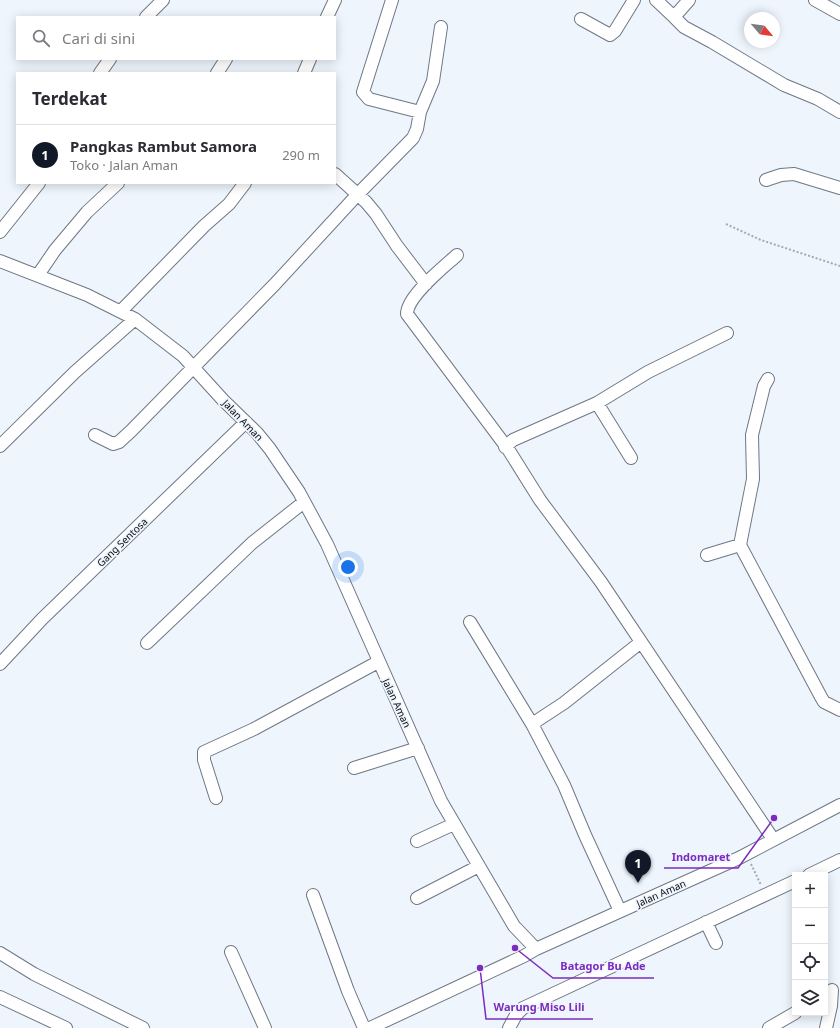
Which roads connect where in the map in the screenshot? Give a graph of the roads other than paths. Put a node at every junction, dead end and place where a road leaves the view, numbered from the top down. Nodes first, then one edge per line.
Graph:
1 (163, 0) edge
2 (335, 0) edge
3 (392, 0) edge
4 (634, 0) edge
5 (656, 0) edge
6 (689, 0) edge
7 (815, 0) edge
8 (840, 14) edge
9 (147, 16) edge
10 (327, 16) edge
11 (674, 17) junction
12 (581, 19) dead end
13 (441, 27) dead end
14 (109, 60) edge
15 (225, 60) edge
16 (310, 60) edge
17 (101, 72) edge
18 (218, 72) edge
19 (304, 72) edge
20 (420, 112) junction
21 (840, 112) edge
22 (336, 175) edge
23 (766, 180) dead end
24 (38, 184) edge
25 (117, 184) edge
26 (244, 184) edge
27 (840, 188) edge
28 (358, 194) junction
29 (0, 232) edge
30 (457, 255) dead end
31 (0, 261) edge
32 (38, 275) junction
33 (426, 284) junction
34 (121, 311) junction
35 (135, 319) junction
36 (728, 333) dead end
37 (194, 367) junction
38 (768, 379) dead end
39 (597, 403) junction
40 (246, 422) junction
41 (95, 435) dead end
42 (0, 446) edge
43 (505, 446) junction
44 (631, 458) dead end
45 (304, 502) junction
46 (740, 545) junction
47 (707, 555) dead end
48 (470, 622) dead end
49 (640, 642) junction
50 (147, 643) dead end
51 (378, 662) junction
52 (0, 664) edge
53 (840, 710) edge
54 (532, 724) junction
55 (418, 748) junction
56 (354, 768) dead end
57 (216, 798) dead end
58 (840, 805) edge
59 (454, 824) junction
60 (773, 839) junction
61 (417, 841) dead end
62 (840, 860) edge
63 (479, 866) junction
64 (816, 872) edge
65 (792, 882) edge
66 (314, 895) dead end
67 (418, 898) dead end
68 (620, 911) junction
69 (706, 922) junction
70 (716, 942) dead end
71 (536, 949) junction
72 (231, 952) dead end
73 (0, 953) edge
74 (832, 990) edge
75 (0, 998) edge
76 (792, 1015) edge
77 (66, 1028) edge
78 (143, 1028) edge
79 (265, 1028) edge
80 (364, 1028) edge
81 (370, 1028) edge
82 (509, 1028) edge
83 (770, 1028) edge
84 (826, 1028) edge

1 - 9 street
2 - 10 street
3 - 20 street
4 - 12 street
5 - 11 street
6 - 11 street
7 - 8 street
11 - 21 street
13 - 20 street
14 - 17 street
15 - 18 street
16 - 19 street
20 - 28 street
22 - 28 street
23 - 27 street
24 - 29 street
25 - 32 street
26 - 34 street
28 - 33 street
28 - 37 street
30 - 33 street
31 - 32 street, Jalan Aman
32 - 34 street, Jalan Aman
33 - 43 street
34 - 35 street, Jalan Aman
35 - 37 street, Jalan Aman
35 - 42 street
36 - 39 street
37 - 40 street, Jalan Aman
37 - 41 street
38 - 46 street
39 - 43 street
39 - 44 street
40 - 45 street, Jalan Aman
40 - 52 street, Gang Sentosa
43 - 49 street
45 - 50 street
45 - 51 street, Jalan Aman
46 - 47 street
46 - 53 street
48 - 54 street
49 - 54 street
49 - 60 street
51 - 55 street, Jalan Aman
51 - 57 street
54 - 68 street
55 - 56 street
55 - 59 street, Jalan Aman
58 - 60 street, Jalan Aman
59 - 61 street
59 - 63 street, Jalan Aman
60 - 68 street, Jalan Aman
62 - 64 street
63 - 67 street
63 - 71 street, Jalan Aman
65 - 69 street
66 - 80 street
68 - 71 street, Jalan Aman
69 - 70 street
69 - 82 street
71 - 81 street
72 - 79 street
73 - 78 street
74 - 84 street
75 - 77 street
76 - 83 street

